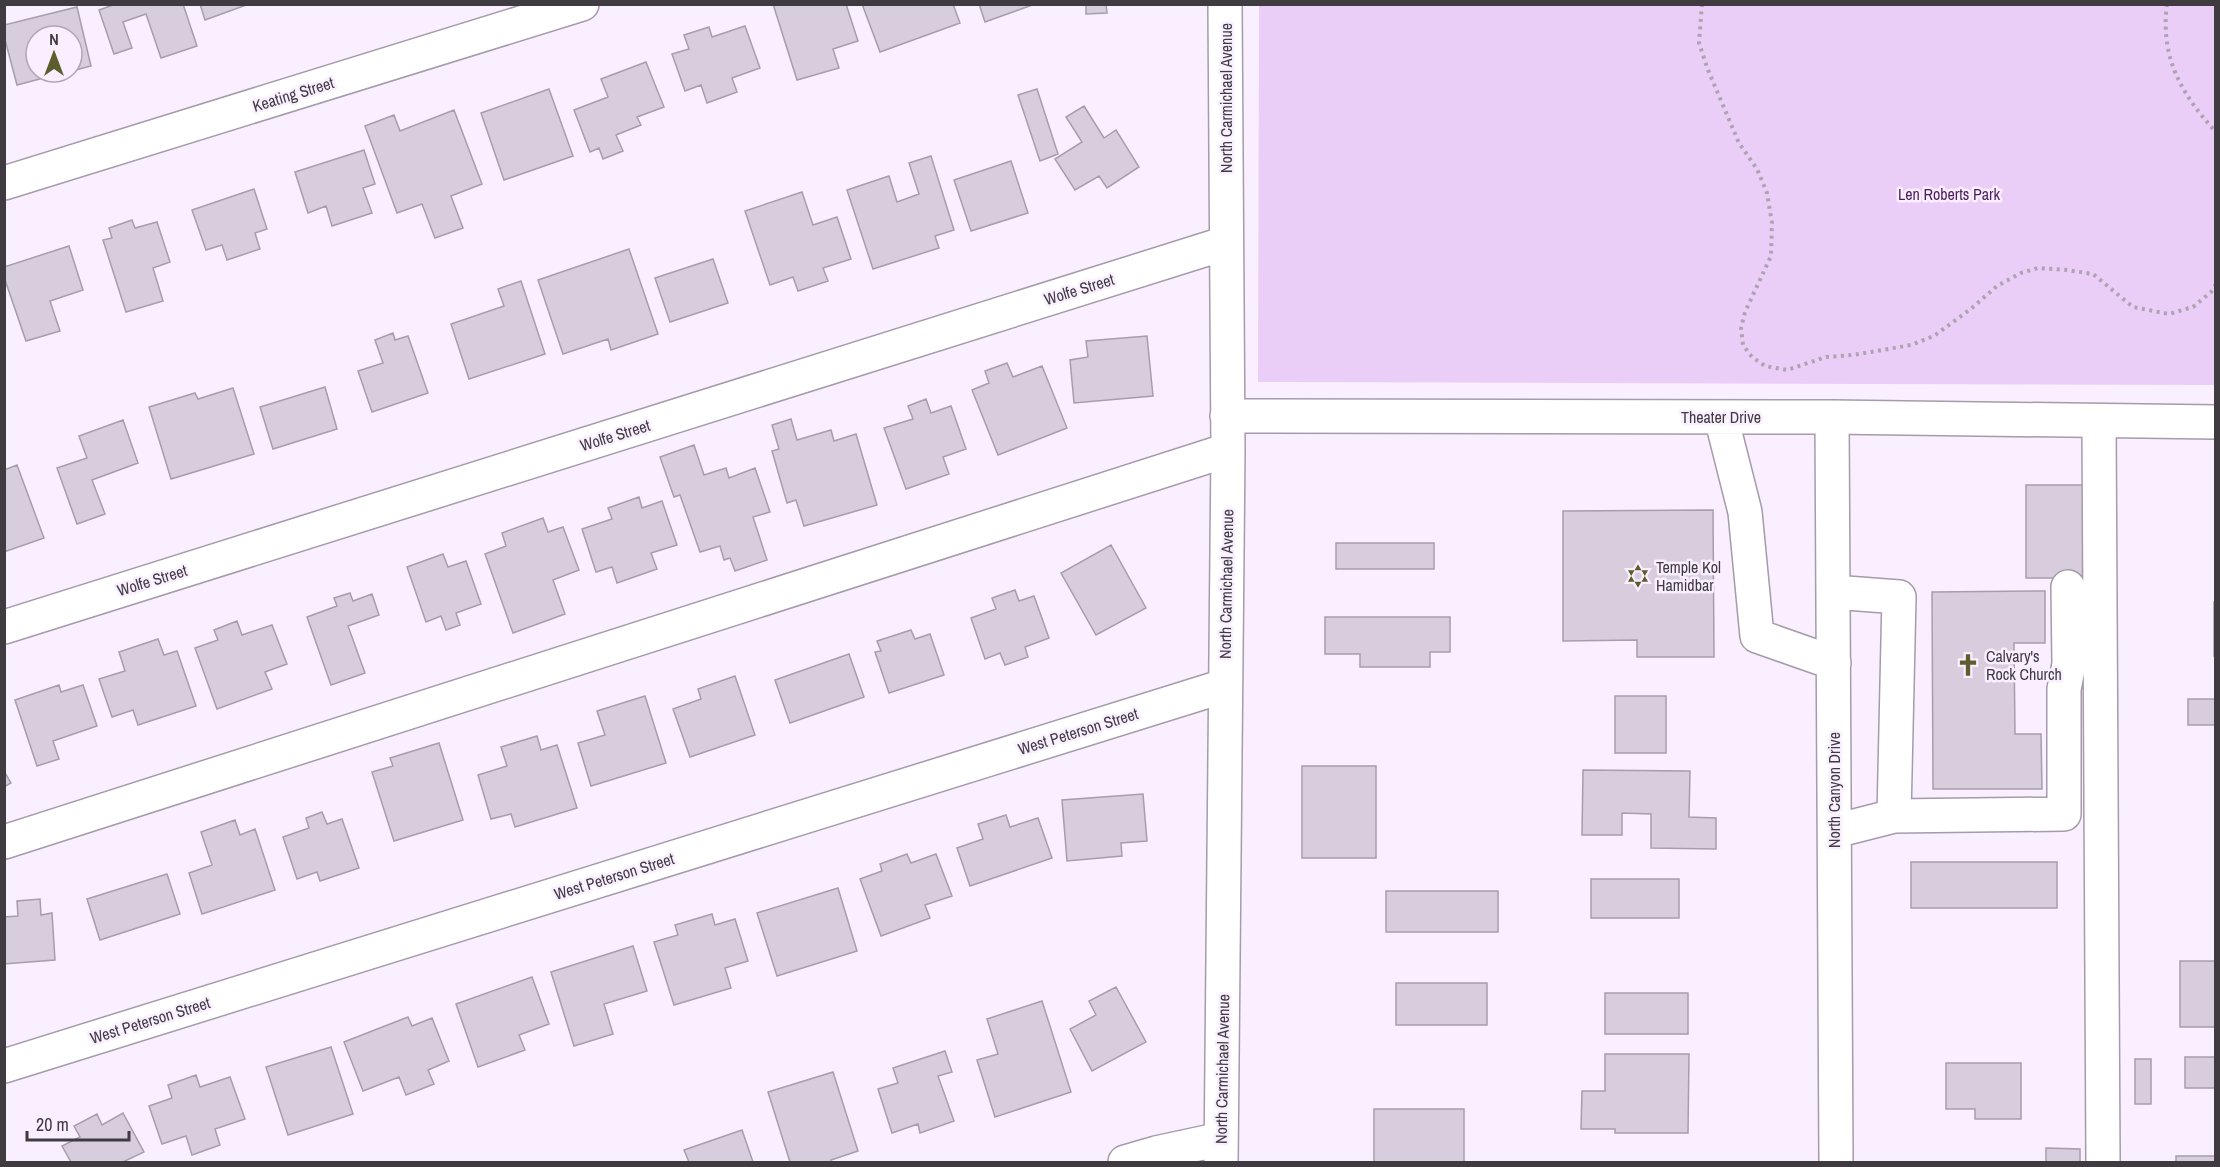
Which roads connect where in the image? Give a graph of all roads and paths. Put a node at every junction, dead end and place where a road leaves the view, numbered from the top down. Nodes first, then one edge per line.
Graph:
1 (582, 4) edge
2 (1225, 4) edge
3 (1702, 4) edge
4 (2167, 4) edge
5 (2216, 132) edge
6 (4, 183) edge
7 (1226, 243) junction
8 (2216, 284) edge
9 (1227, 416) junction
10 (1721, 417) junction
11 (1832, 417) junction
12 (2099, 422) junction
13 (2216, 422) edge
14 (1228, 450) junction
15 (2068, 587) dead end
16 (1833, 592) junction
17 (4, 627) edge
18 (1834, 663) junction
19 (1224, 686) junction
20 (1894, 816) junction
21 (1834, 831) junction
22 (4, 842) edge
23 (4, 1066) edge
24 (1221, 1151) edge
25 (1125, 1162) edge
26 (1836, 1162) edge
27 (2103, 1162) edge

1 - 6 street, Keating Street
2 - 7 street, North Carmichael Avenue
3 - 8 path
4 - 5 path
7 - 9 street, North Carmichael Avenue
7 - 17 street, Wolfe Street
9 - 10 street, Theater Drive
9 - 14 street, North Carmichael Avenue
10 - 11 street, Theater Drive
10 - 18 street
11 - 12 street, Theater Drive
11 - 16 street, North Canyon Drive
12 - 13 street, Theater Drive
12 - 27 street
14 - 19 street, North Carmichael Avenue
14 - 22 street
15 - 20 street
16 - 18 street, North Canyon Drive
16 - 20 street
18 - 21 street, North Canyon Drive
19 - 23 street, West Peterson Street
19 - 24 street, North Carmichael Avenue
20 - 21 street
21 - 26 street, North Canyon Drive
24 - 25 street

